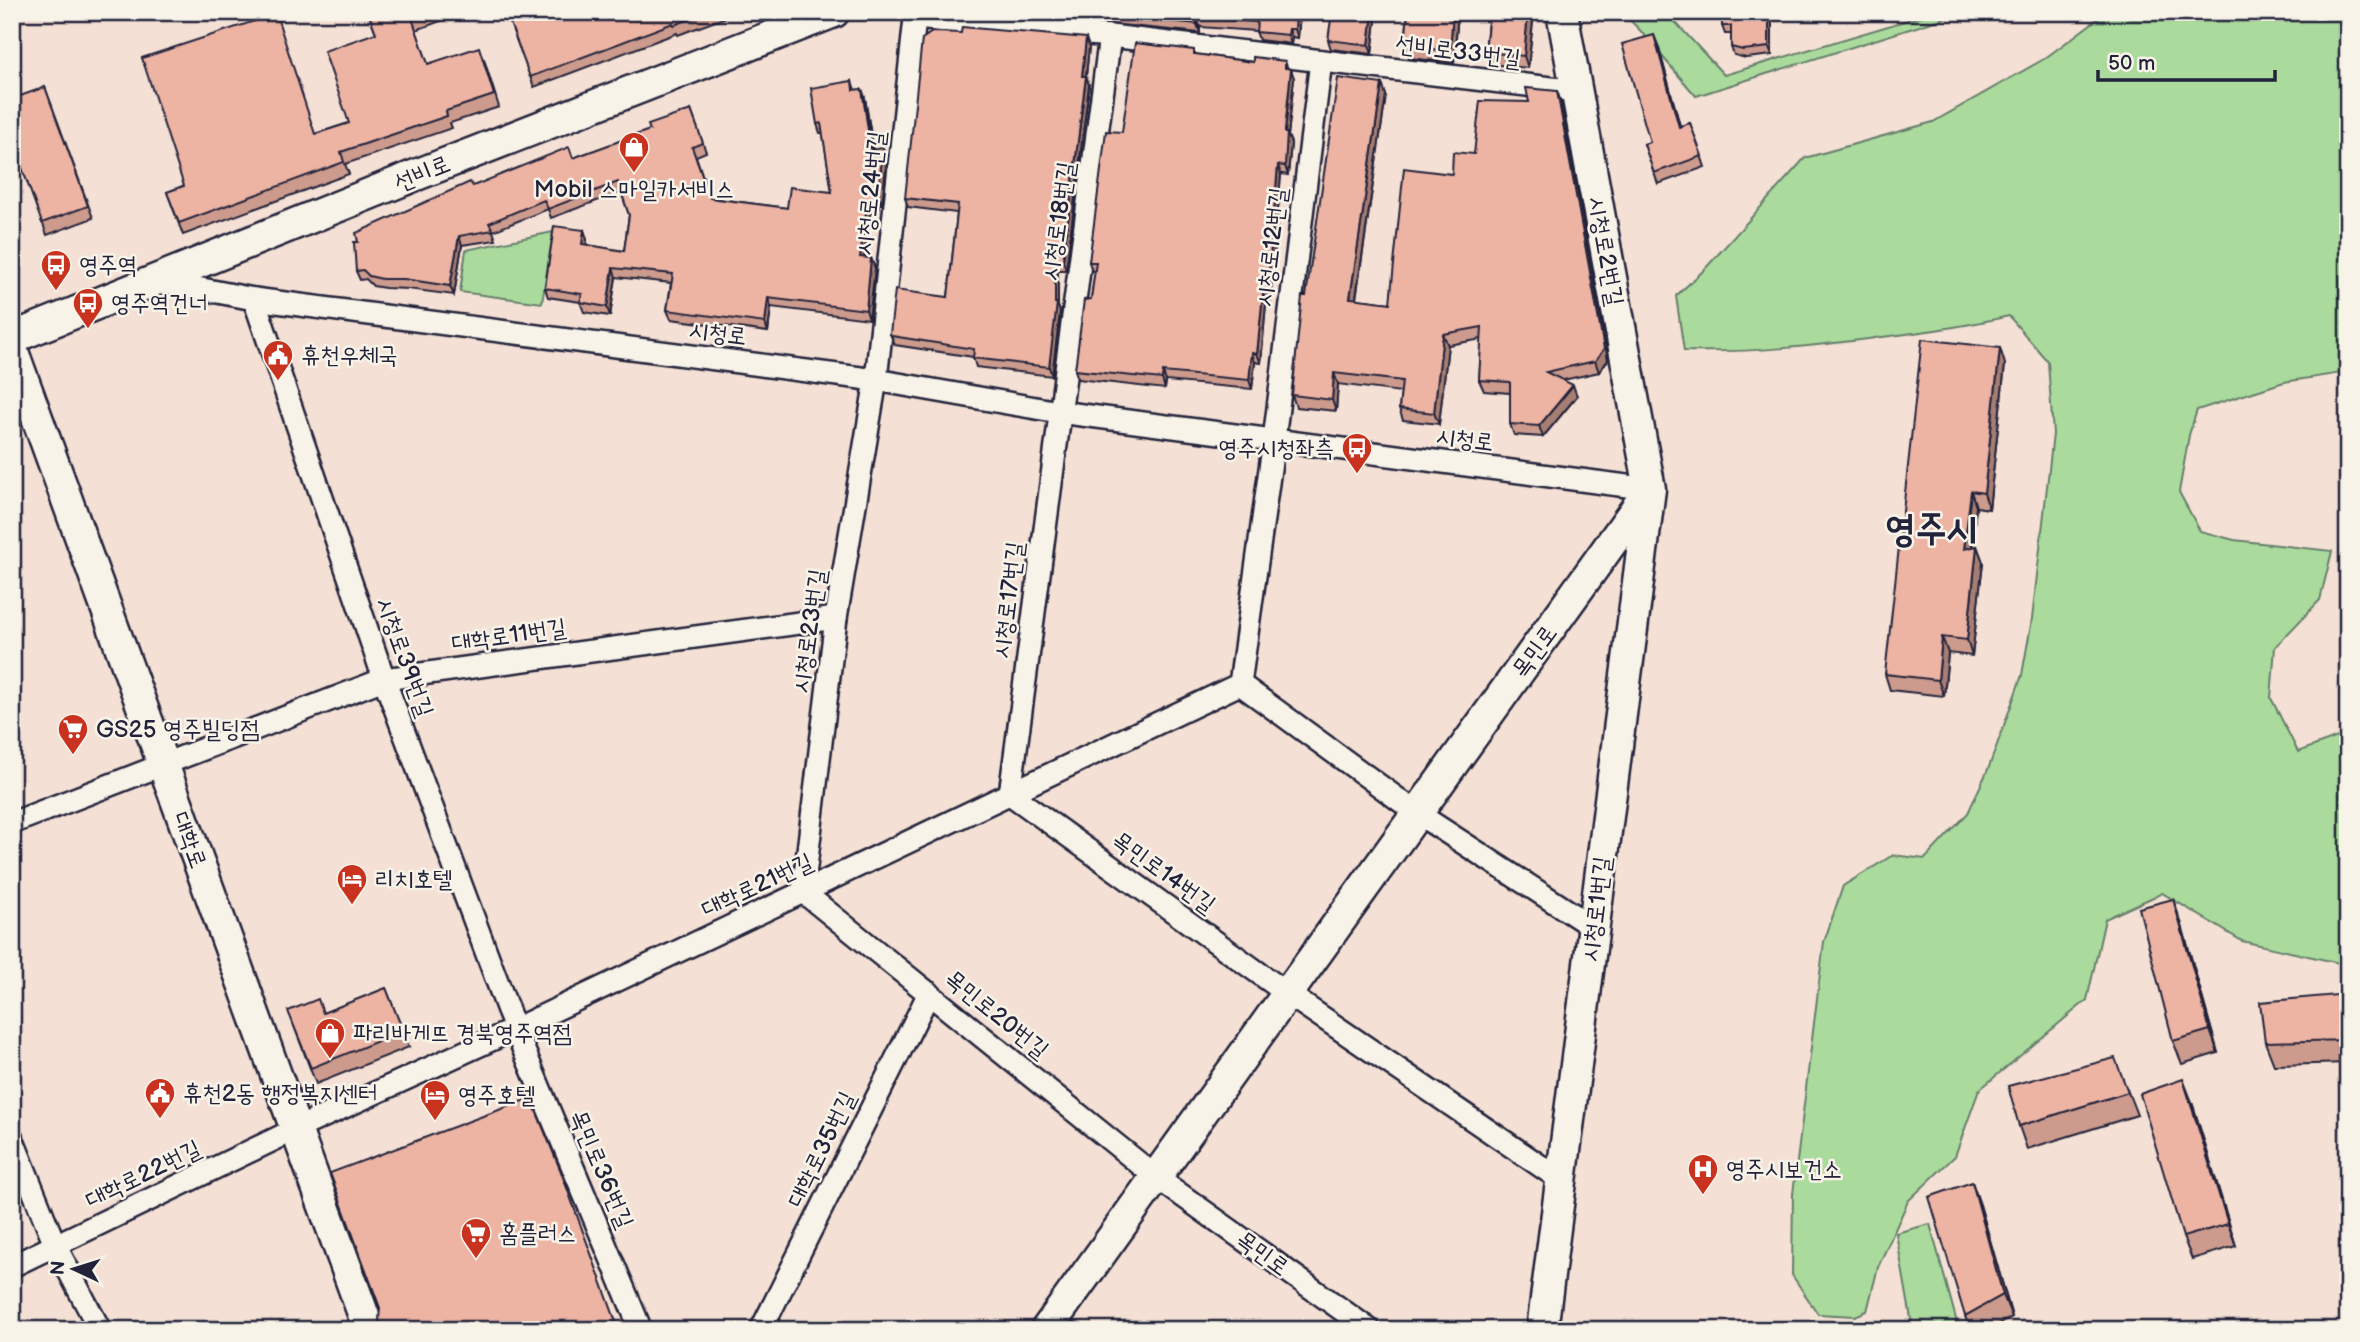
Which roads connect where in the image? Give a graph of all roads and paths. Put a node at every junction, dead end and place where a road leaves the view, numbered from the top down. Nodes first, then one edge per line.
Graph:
1 (834, 12) edge
2 (1562, 12) edge
3 (913, 15) edge
4 (1110, 36) junction
5 (1321, 61) junction
6 (1577, 91) junction
7 (155, 280) junction
8 (254, 299) junction
9 (12, 338) edge
10 (12, 349) edge
11 (876, 380) junction
12 (1059, 412) junction
13 (1274, 440) junction
14 (1650, 489) junction
15 (836, 618) junction
16 (384, 679) junction
17 (1240, 684) junction
18 (162, 764) junction
19 (1010, 794) junction
20 (1417, 813) junction
21 (12, 823) edge
22 (803, 892) junction
23 (1594, 928) junction
24 (929, 993) junction
25 (1288, 994) junction
26 (515, 1028) junction
27 (296, 1129) junction
28 (12, 1138) edge
29 (1156, 1177) junction
30 (1561, 1181) junction
31 (55, 1245) junction
32 (12, 1266) edge
33 (100, 1330) edge
34 (369, 1330) edge
35 (641, 1330) edge
36 (761, 1330) edge
37 (1046, 1330) edge
38 (1370, 1330) edge
39 (1542, 1330) edge

1 - 7 main road, 선비로
2 - 6 main road, 시청로2번길
3 - 4 street, 선비로33번길
3 - 11 street, 시청로24번길
4 - 5 street, 선비로33번길
4 - 12 street, 시청로18번길
5 - 6 street, 선비로33번길
5 - 13 street, 시청로12번길
6 - 14 main road, 시청로2번길
7 - 8 street, 시청로
7 - 9 main road, 선비로
8 - 11 street, 시청로
8 - 16 street, 시청로39번길
10 - 18 main road, 대학로
11 - 12 street, 시청로
11 - 15 street, 시청로23번길
12 - 13 street, 시청로
12 - 19 street, 시청로17번길
13 - 14 street, 시청로
13 - 17 street
14 - 20 main road, 목민로
14 - 23 main road, 시청로1번길
15 - 16 street, 대학로11번길
15 - 22 street, 시청로23번길
16 - 18 street, 대학로11번길
16 - 26 street, 시청로39번길
17 - 19 street, 대학로21번길
17 - 20 street
18 - 21 street, 대학로11번길
18 - 27 main road, 대학로
19 - 22 street, 대학로21번길
19 - 25 street, 목민로14번길
20 - 23 street
20 - 25 main road, 목민로
22 - 24 street, 목민로20번길
22 - 26 street, 대학로21번길
23 - 30 main road, 시청로1번길
24 - 29 street, 목민로20번길
24 - 36 street, 대학로35번길
25 - 29 main road, 목민로
25 - 30 street
26 - 27 street, 대학로21번길
26 - 35 street, 목민로36번길
27 - 31 street, 대학로22번길
27 - 34 main road, 대학로
28 - 31 street
29 - 37 main road, 목민로
29 - 38 street, 목민로
30 - 39 main road, 시청로1번길
31 - 32 street, 대학로22번길
31 - 33 street

